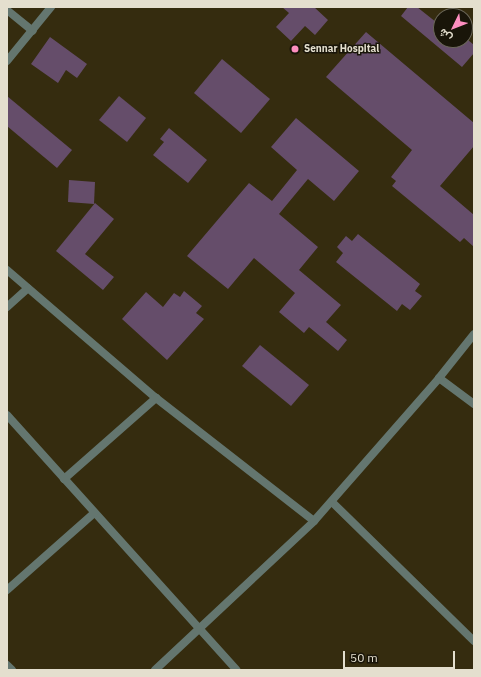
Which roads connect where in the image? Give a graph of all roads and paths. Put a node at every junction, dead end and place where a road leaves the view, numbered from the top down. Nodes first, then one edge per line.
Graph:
1 (51, 7) edge
2 (7, 10) edge
3 (33, 31) junction
4 (7, 61) edge
5 (7, 270) edge
6 (28, 288) junction
7 (7, 307) edge
8 (474, 334) edge
9 (439, 378) junction
10 (156, 398) junction
11 (474, 404) edge
12 (7, 415) edge
13 (64, 479) junction
14 (332, 502) junction
15 (94, 513) junction
16 (314, 522) junction
17 (7, 590) edge
18 (200, 629) junction
19 (474, 641) edge
20 (7, 665) edge
21 (12, 670) edge
22 (155, 670) edge
23 (237, 670) edge

1 - 3 street
2 - 3 street
3 - 4 street
5 - 6 street
6 - 7 street
6 - 10 street
8 - 9 street
9 - 11 street
9 - 14 street
10 - 13 street
10 - 16 street
12 - 13 street
13 - 15 street
14 - 16 street
14 - 19 street
15 - 17 street
15 - 18 street
16 - 18 street
18 - 22 street
18 - 23 street
20 - 21 street

